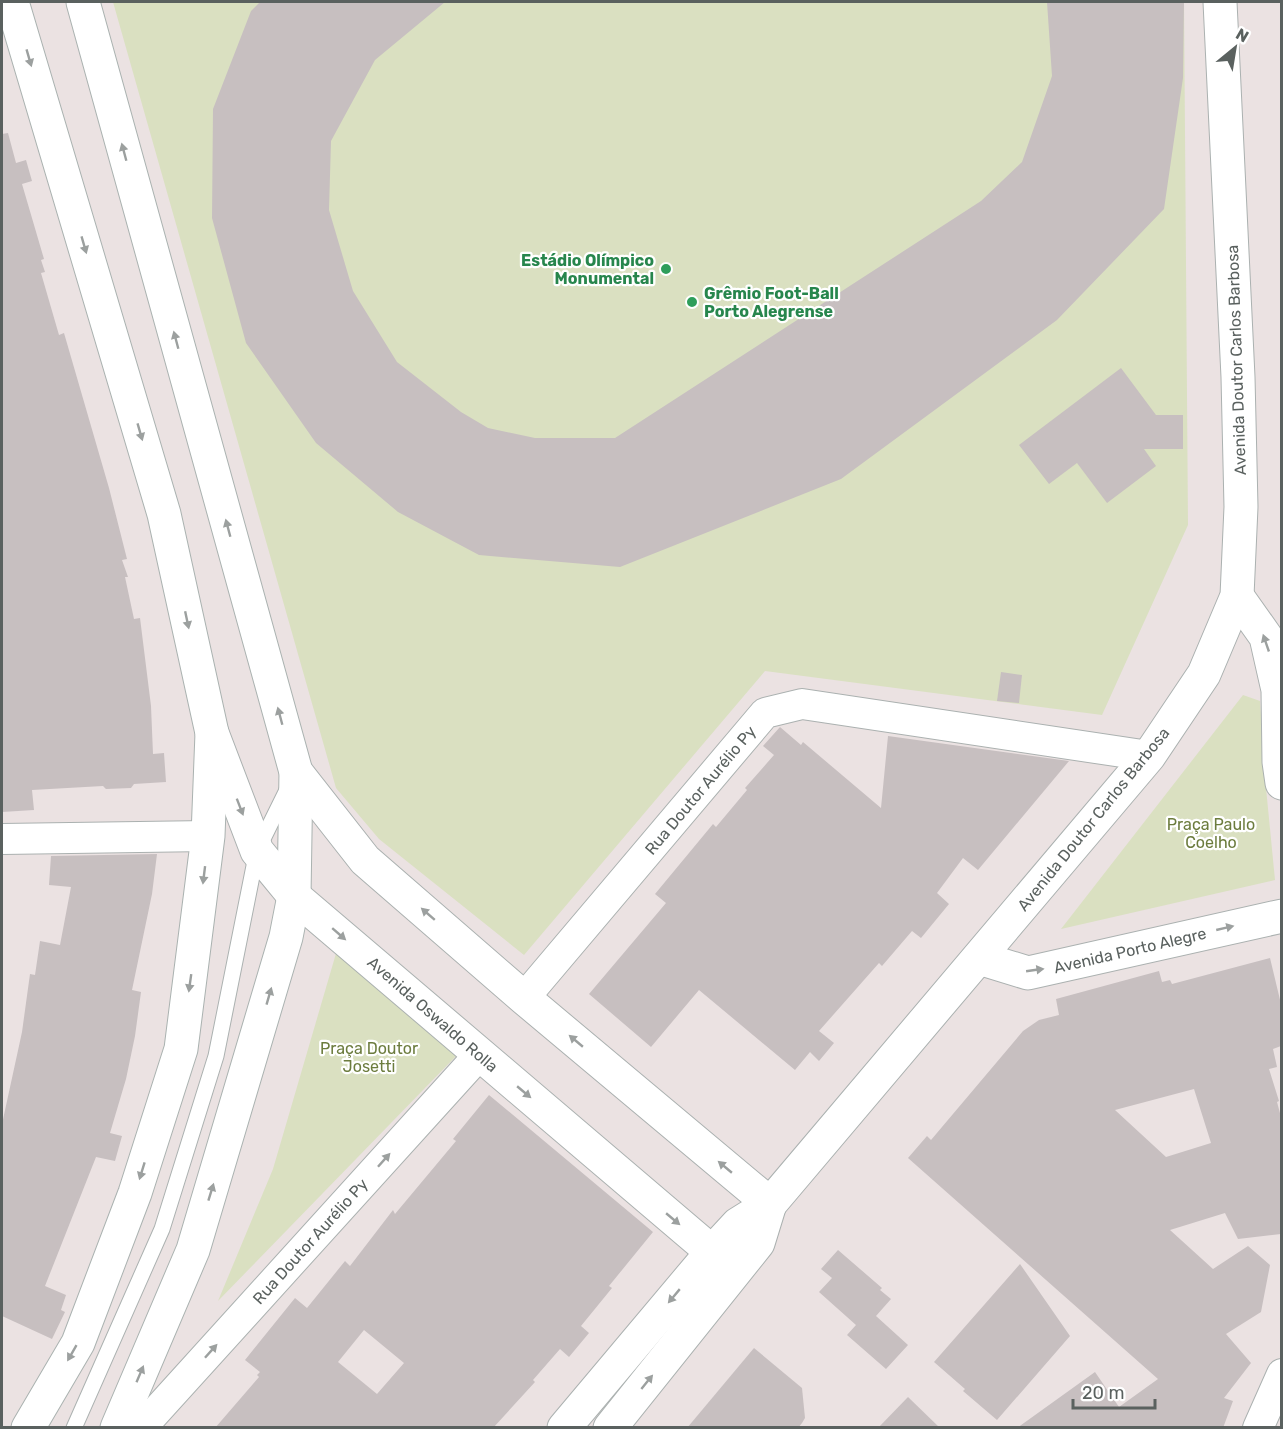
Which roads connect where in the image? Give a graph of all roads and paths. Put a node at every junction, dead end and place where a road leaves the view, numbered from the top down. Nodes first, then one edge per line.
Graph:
1 (12, 2) edge
2 (83, 2) edge
3 (1220, 2) edge
4 (1237, 596) junction
5 (212, 733) junction
6 (1149, 756) junction
7 (296, 772) junction
8 (1281, 783) edge
9 (208, 836) junction
10 (2, 839) edge
11 (256, 851) junction
12 (294, 896) junction
13 (1281, 916) edge
14 (979, 958) junction
15 (524, 998) junction
16 (480, 1054) junction
17 (770, 1204) junction
18 (712, 1252) junction
19 (1281, 1374) edge
20 (28, 1428) edge
21 (74, 1428) edge
22 (117, 1428) edge
23 (141, 1428) edge
24 (564, 1428) edge
25 (610, 1428) edge
26 (1258, 1428) edge

1 -> 5 street
7 -> 2 street
3 - 4 street, Avenida Doutor Carlos Barbosa
4 - 6 street, Avenida Doutor Carlos Barbosa
8 -> 4 street
5 - 9 street
5 -> 11 street, Avenida Oswaldo Rolla
6 - 14 street, Avenida Doutor Carlos Barbosa
6 - 15 street, Rua Doutor Aurélio Py
7 - 11 lane
7 - 12 street
15 -> 7 street
9 - 10 street
9 -> 20 street
11 - 12 street, Avenida Oswaldo Rolla
11 - 21 lane
12 -> 16 street, Avenida Oswaldo Rolla
22 -> 12 street
14 -> 13 street, Avenida Porto Alegre
14 - 17 street, Avenida Doutor Carlos Barbosa
17 -> 15 street
16 -> 18 street, Avenida Oswaldo Rolla
23 -> 16 street, Rua Doutor Aurélio Py
17 - 18 street, Avenida Doutor Carlos Barbosa
25 -> 17 street, Avenida Doutor Carlos Barbosa
18 -> 24 street, Avenida Doutor Carlos Barbosa
19 - 26 street

